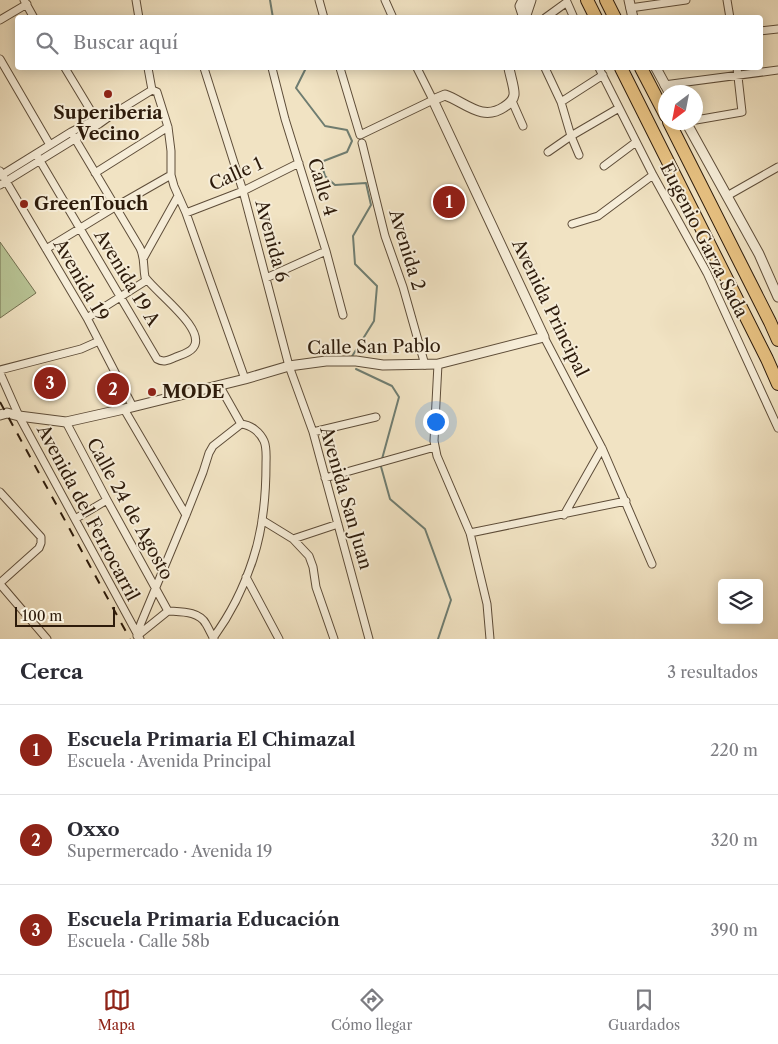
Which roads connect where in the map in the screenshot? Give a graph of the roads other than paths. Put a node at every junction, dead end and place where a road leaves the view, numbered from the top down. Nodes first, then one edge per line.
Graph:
1 (136, 0) edge
2 (319, 0) edge
3 (385, 0) edge
4 (531, 0) edge
5 (587, 0) edge
6 (606, 0) edge
7 (686, 0) edge
8 (727, 0) edge
9 (25, 2) edge
10 (521, 2) edge
11 (629, 4) edge
12 (32, 15) edge
13 (138, 15) edge
14 (323, 15) edge
15 (392, 15) edge
16 (524, 15) edge
17 (526, 15) edge
18 (549, 15) edge
19 (573, 15) edge
20 (594, 15) edge
21 (614, 15) edge
22 (730, 15) edge
23 (0, 20) edge
24 (778, 29) edge
25 (763, 31) edge
26 (0, 59) edge
27 (66, 70) edge
28 (148, 70) edge
29 (205, 70) edge
30 (273, 70) edge
31 (341, 70) edge
32 (418, 70) edge
33 (509, 70) edge
34 (546, 70) edge
35 (622, 70) edge
36 (642, 70) edge
37 (657, 70) edge
38 (778, 70) edge
39 (601, 71) edge
40 (737, 71) edge
41 (665, 85) edge
42 (683, 85) edge
43 (152, 90) junction
44 (513, 96) junction
45 (433, 100) junction
46 (658, 101) edge
47 (560, 102) junction
48 (620, 108) junction
49 (703, 119) edge
50 (98, 121) junction
51 (523, 126) dead end
52 (168, 127) junction
53 (673, 130) edge
54 (690, 130) edge
55 (73, 136) junction
56 (571, 136) junction
57 (636, 142) junction
58 (362, 144) dead end
59 (50, 145) junction
60 (548, 152) dead end
61 (579, 155) dead end
62 (38, 157) junction
63 (299, 163) junction
64 (604, 166) dead end
65 (778, 167) edge
66 (95, 173) junction
67 (171, 175) junction
68 (653, 175) junction
69 (2, 177) edge
70 (243, 191) junction
71 (178, 196) junction
72 (727, 196) junction
73 (115, 207) junction
74 (186, 213) junction
75 (572, 224) dead end
76 (80, 229) junction
77 (46, 249) junction
78 (326, 251) junction
79 (144, 258) junction
80 (266, 278) junction
81 (147, 280) junction
82 (778, 297) edge
83 (122, 298) junction
84 (342, 315) dead end
85 (87, 318) junction
86 (544, 336) junction
87 (778, 340) edge
88 (99, 341) junction
89 (438, 364) junction
90 (425, 365) junction
91 (288, 366) junction
92 (0, 372) edge
93 (245, 379) junction
94 (778, 384) edge
95 (219, 385) junction
96 (129, 408) junction
97 (0, 415) edge
98 (19, 416) junction
99 (376, 417) dead end
100 (66, 422) junction
101 (241, 424) junction
102 (778, 428) edge
103 (312, 432) junction
104 (435, 447) junction
105 (602, 448) junction
106 (325, 478) junction
107 (0, 492) edge
108 (107, 500) junction
109 (626, 502) junction
110 (564, 514) junction
111 (186, 515) junction
112 (75, 519) junction
113 (262, 520) junction
114 (338, 524) junction
115 (470, 533) junction
116 (293, 539) junction
117 (652, 564) dead end
118 (246, 577) junction
119 (0, 584) edge
120 (155, 587) junction
121 (168, 611) junction
122 (137, 638) edge
123 (213, 638) edge
124 (47, 639) edge
125 (279, 639) edge
126 (334, 639) edge
127 (369, 639) edge
128 (490, 639) edge

1 - 13 street
2 - 14 street
3 - 15 street
4 - 17 street
5 - 20 highway
6 - 21 highway
7 - 11 street
8 - 22 street
9 - 12 street
9 - 23 street
10 - 16 street
18 - 19 street
24 - 25 street
26 - 59 street
27 - 50 street
28 - 43 street
29 - 70 street, Avenida 6
30 - 63 street, Calle 4
31 - 45 street
32 - 45 street, Avenida Principal
33 - 44 street
34 - 47 street
35 - 94 highway
36 - 46 highway
37 - 41 street
38 - 40 street
39 - 47 street
39 - 48 street, Eugenio Garza Sada
40 - 42 street
40 - 49 street
43 - 50 street
43 - 52 street
44 - 45 street
44 - 51 street
45 - 86 street, Avenida Principal
47 - 56 street
48 - 56 street
48 - 57 street, Eugenio Garza Sada
50 - 55 street
52 - 66 street
52 - 67 street
53 - 87 highway
54 - 72 street
55 - 59 street
55 - 62 street
55 - 66 street
56 - 60 street
56 - 61 street
57 - 64 street
57 - 68 street, Eugenio Garza Sada
58 - 90 street, Avenida 2
59 - 62 street
62 - 69 street
62 - 76 street, Avenida 19 A
63 - 70 street, Calle 1
63 - 78 street, Calle 4
65 - 72 street
66 - 73 street
67 - 71 street
67 - 73 street
68 - 75 street
68 - 102 street, Eugenio Garza Sada
69 - 77 street, Avenida 19
70 - 74 street, Calle 1
70 - 80 street, Avenida 6
71 - 74 street
71 - 79 street
72 - 82 street
73 - 76 street
73 - 79 street
74 - 93 street
76 - 77 street
76 - 83 street, Avenida 19 A
77 - 85 street, Avenida 19
78 - 80 street
78 - 84 street, Calle 4
79 - 81 street
80 - 91 street, Avenida 6
81 - 83 street
81 - 83 street, Avenida 19 A
83 - 85 street
85 - 88 street, Avenida 19
86 - 89 street, Calle San Pablo
86 - 105 street, Avenida Principal
88 - 92 street
88 - 96 street, Avenida 19
89 - 90 street, Calle San Pablo
89 - 104 street
90 - 91 street, Calle San Pablo
91 - 93 street, Calle San Pablo
91 - 103 street, Avenida San Juan
92 - 98 street, Avenida del Ferrocarril
93 - 95 street, Calle San Pablo
95 - 96 street, Calle San Pablo
95 - 101 street
96 - 100 street, Calle San Pablo
96 - 111 street, Avenida 19
97 - 98 street, Calle San Pablo
98 - 100 street, Calle San Pablo
98 - 112 street, Avenida del Ferrocarril
99 - 103 street
100 - 108 street, Calle 24 de Agosto
101 - 111 street
101 - 113 street
103 - 106 street, Avenida San Juan
104 - 106 street
104 - 115 street
105 - 109 street, Avenida Principal
105 - 110 street
106 - 114 street, Avenida San Juan
107 - 119 street
108 - 112 street
108 - 120 street, Calle 24 de Agosto
109 - 110 street
109 - 117 street, Avenida Principal
110 - 115 street
111 - 120 street
112 - 122 street, Avenida del Ferrocarril
113 - 116 street
113 - 118 street
114 - 116 street
114 - 127 street, Avenida San Juan
115 - 128 street
116 - 126 street
118 - 123 street
118 - 125 street
119 - 124 street
120 - 121 street, Calle 24 de Agosto
120 - 122 street
121 - 122 street
121 - 123 street

